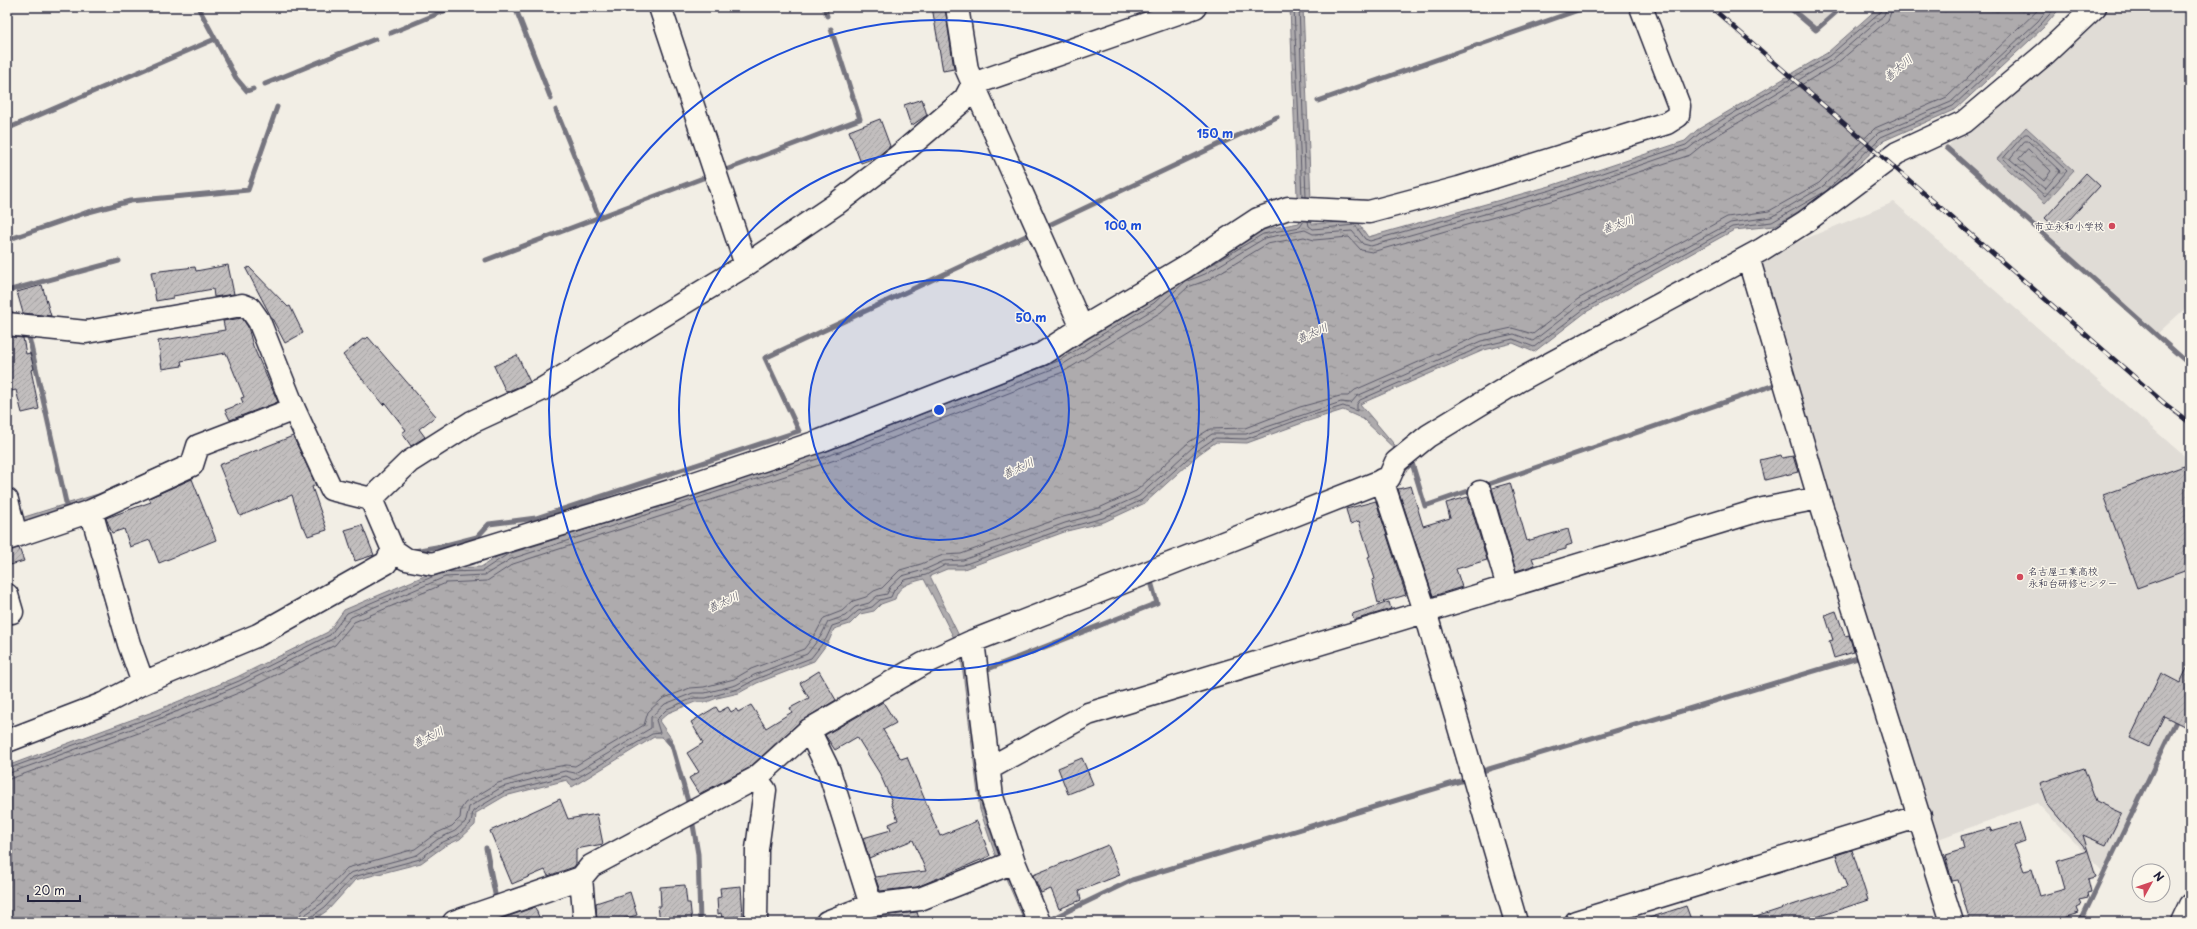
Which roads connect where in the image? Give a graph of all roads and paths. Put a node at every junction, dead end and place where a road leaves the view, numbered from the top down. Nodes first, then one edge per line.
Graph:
1 (660, 7) edge
2 (956, 7) edge
3 (1195, 7) edge
4 (1641, 7) edge
5 (2095, 7) edge
6 (973, 84) junction
7 (1748, 257) junction
8 (746, 264) junction
9 (7, 324) edge
10 (1082, 328) junction
11 (294, 409) junction
12 (1382, 480) junction
13 (1480, 492) dead end
14 (1819, 498) junction
15 (371, 499) junction
16 (91, 511) junction
17 (11, 524) edge
18 (393, 550) junction
19 (1508, 587) junction
20 (1425, 612) junction
21 (973, 640) junction
22 (144, 683) junction
23 (809, 730) junction
24 (7, 741) edge
25 (988, 769) junction
26 (756, 778) junction
27 (1920, 816) junction
28 (1014, 862) junction
29 (581, 878) junction
30 (871, 905) junction
31 (2190, 905) edge
32 (454, 922) edge
33 (585, 922) edge
34 (756, 922) edge
35 (827, 922) edge
36 (1038, 922) edge
37 (1516, 922) edge
38 (1576, 922) edge
39 (1952, 922) edge
40 (2182, 922) edge

1 - 8 street
2 - 6 street
3 - 6 street
4 - 10 street
5 - 7 street
6 - 8 street
6 - 10 street
7 - 12 street
7 - 14 street
8 - 15 street
9 - 11 street
10 - 18 street
11 - 15 street
11 - 16 street
12 - 20 street
12 - 21 street
13 - 19 street
14 - 19 street
14 - 27 street
15 - 18 street
16 - 17 street
16 - 22 street
18 - 22 street
19 - 20 street
20 - 25 street
20 - 37 street
21 - 23 street
21 - 25 street
22 - 24 street
23 - 26 street
23 - 30 street
25 - 28 street
26 - 29 street
26 - 34 street
27 - 38 street
27 - 39 street
28 - 30 street
28 - 36 street
29 - 32 street
29 - 33 street
30 - 35 street
31 - 40 street

